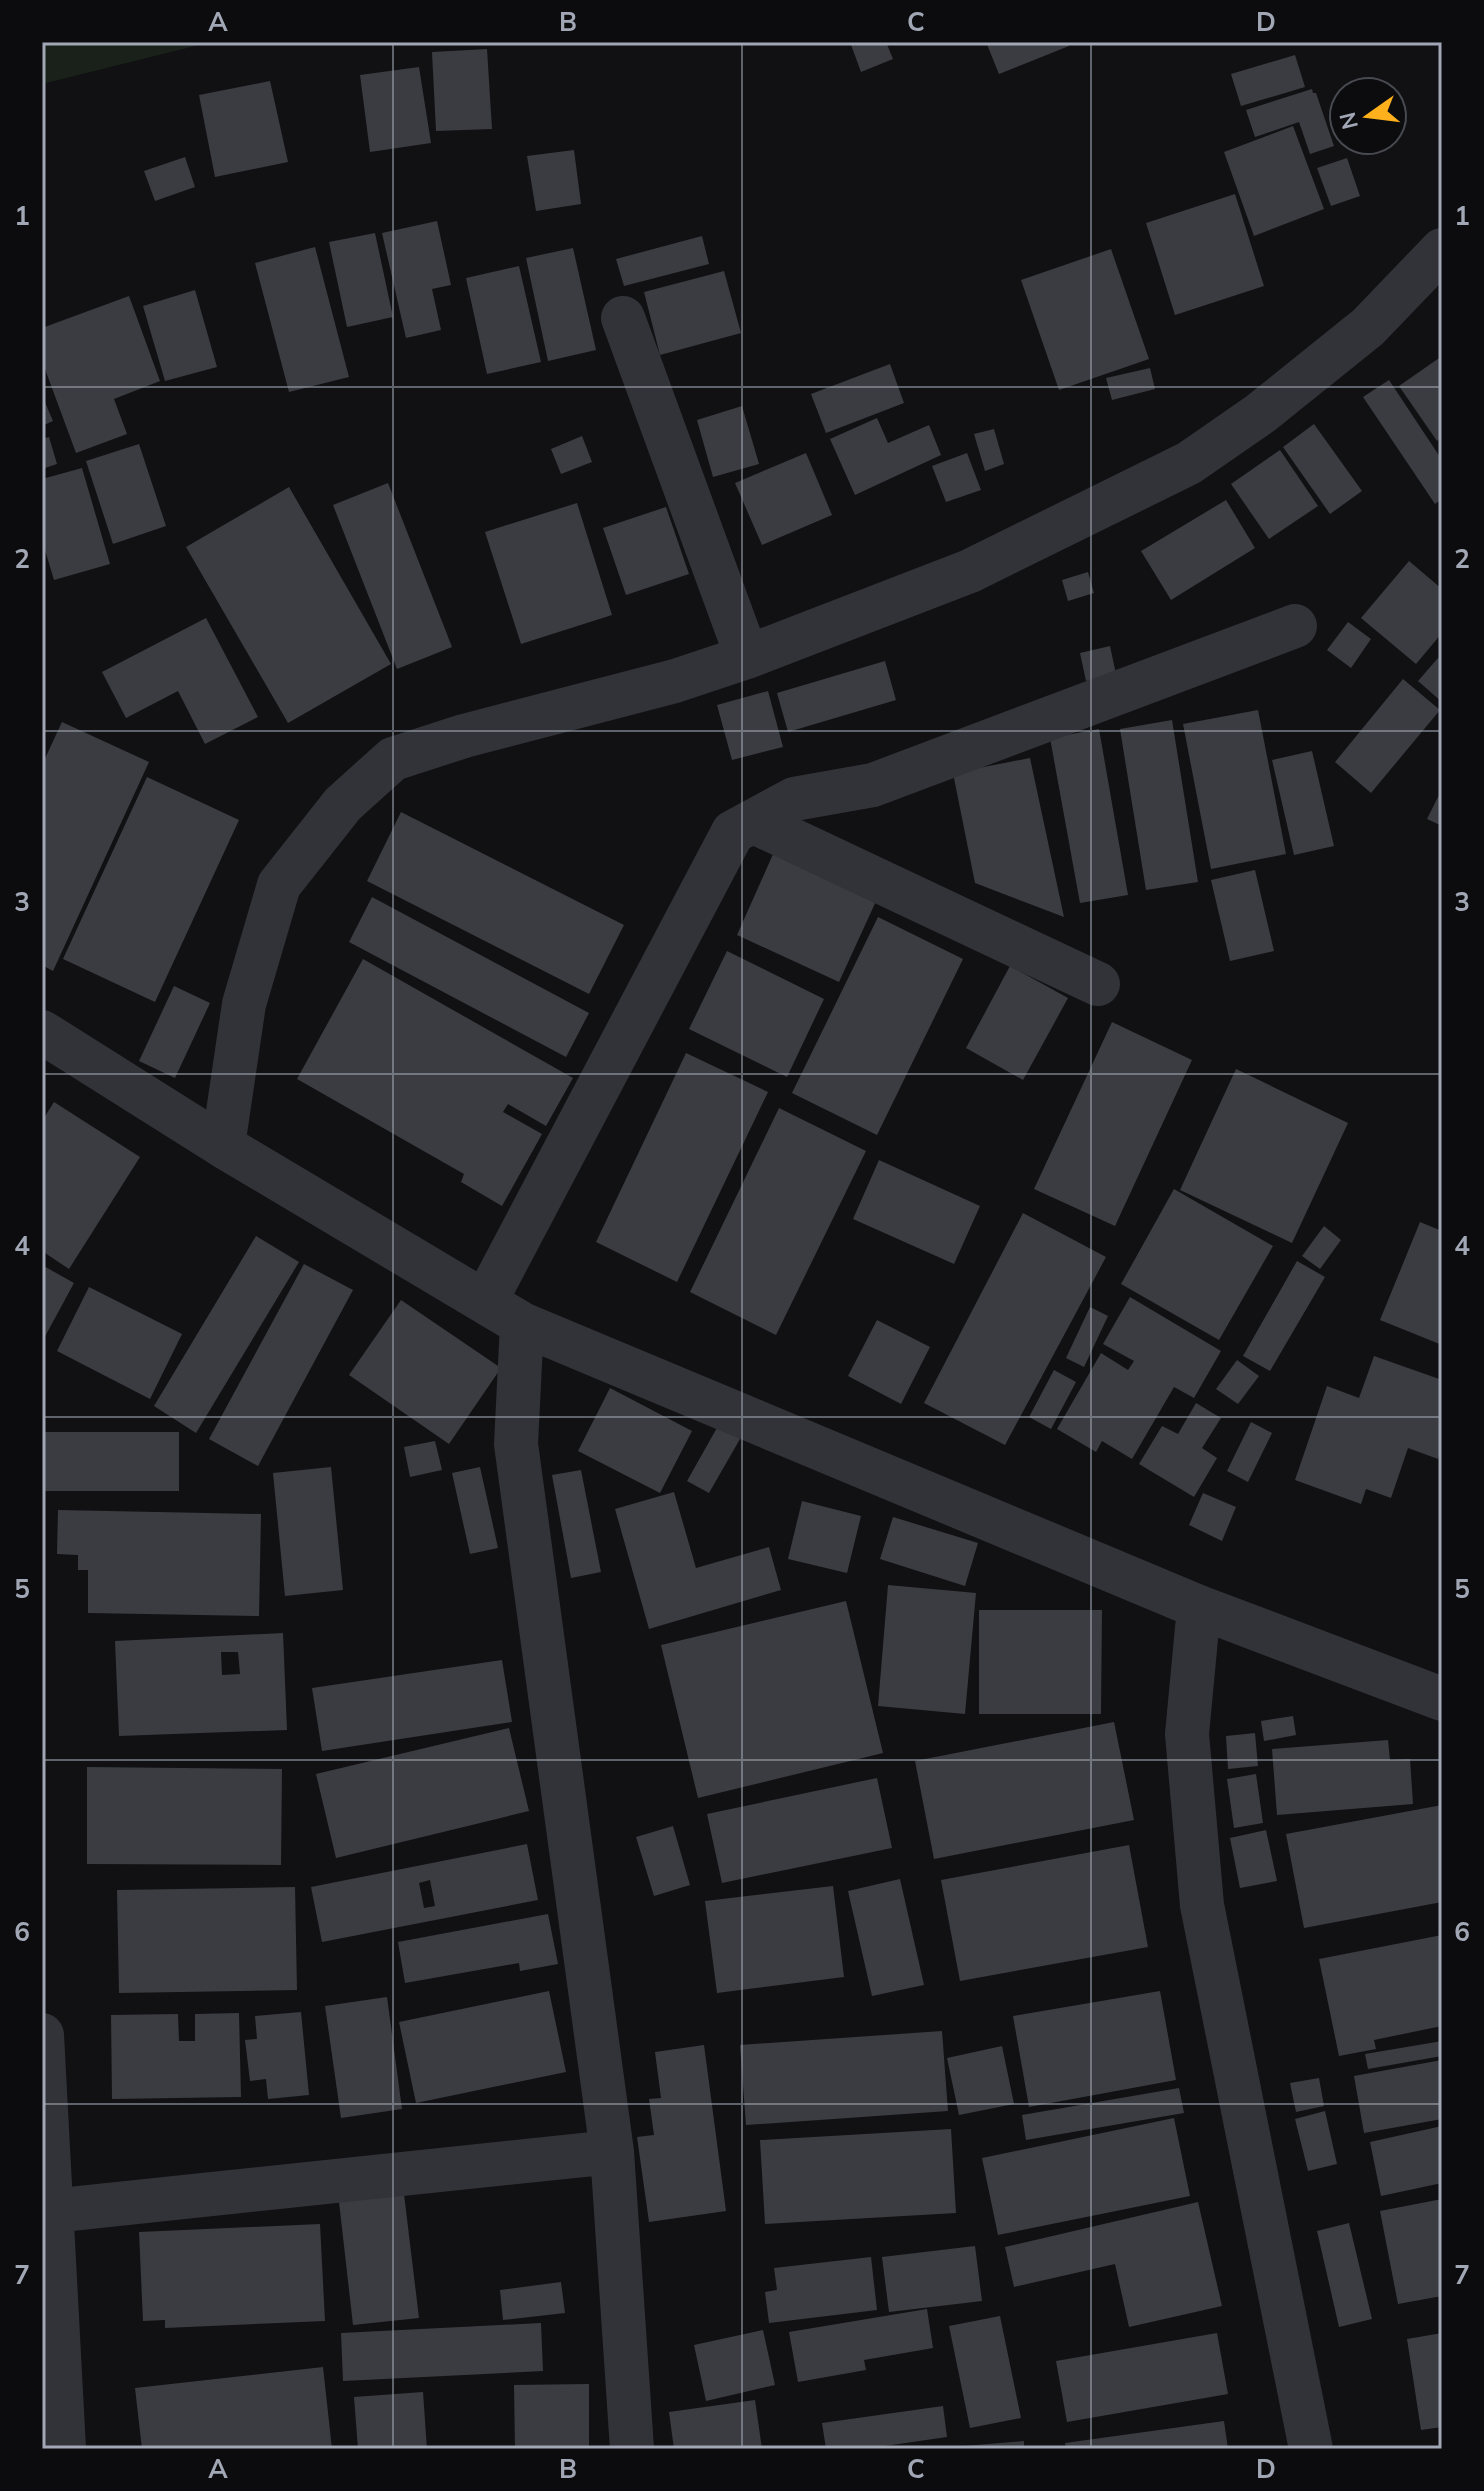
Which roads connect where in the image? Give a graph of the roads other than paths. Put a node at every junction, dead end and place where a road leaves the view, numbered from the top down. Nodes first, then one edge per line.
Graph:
1 (1442, 250) edge
2 (623, 318) dead end
3 (1295, 626) dead end
4 (747, 657) junction
5 (754, 822) junction
6 (1098, 984) dead end
7 (42, 1032) edge
8 (223, 1146) junction
9 (485, 1302) junction
10 (522, 1324) junction
11 (1199, 1607) junction
12 (1442, 1699) edge
13 (42, 2035) edge
14 (612, 2152) junction
15 (48, 2212) edge
16 (64, 2449) edge
17 (632, 2449) edge
18 (1311, 2449) edge

1 - 4 street
2 - 4 street
3 - 5 street
4 - 8 street
5 - 6 street
5 - 9 street
7 - 8 street
8 - 9 street
9 - 10 street
10 - 11 street
10 - 14 street
11 - 12 street
11 - 18 street
13 - 15 street
14 - 15 street
14 - 17 street
15 - 16 street

